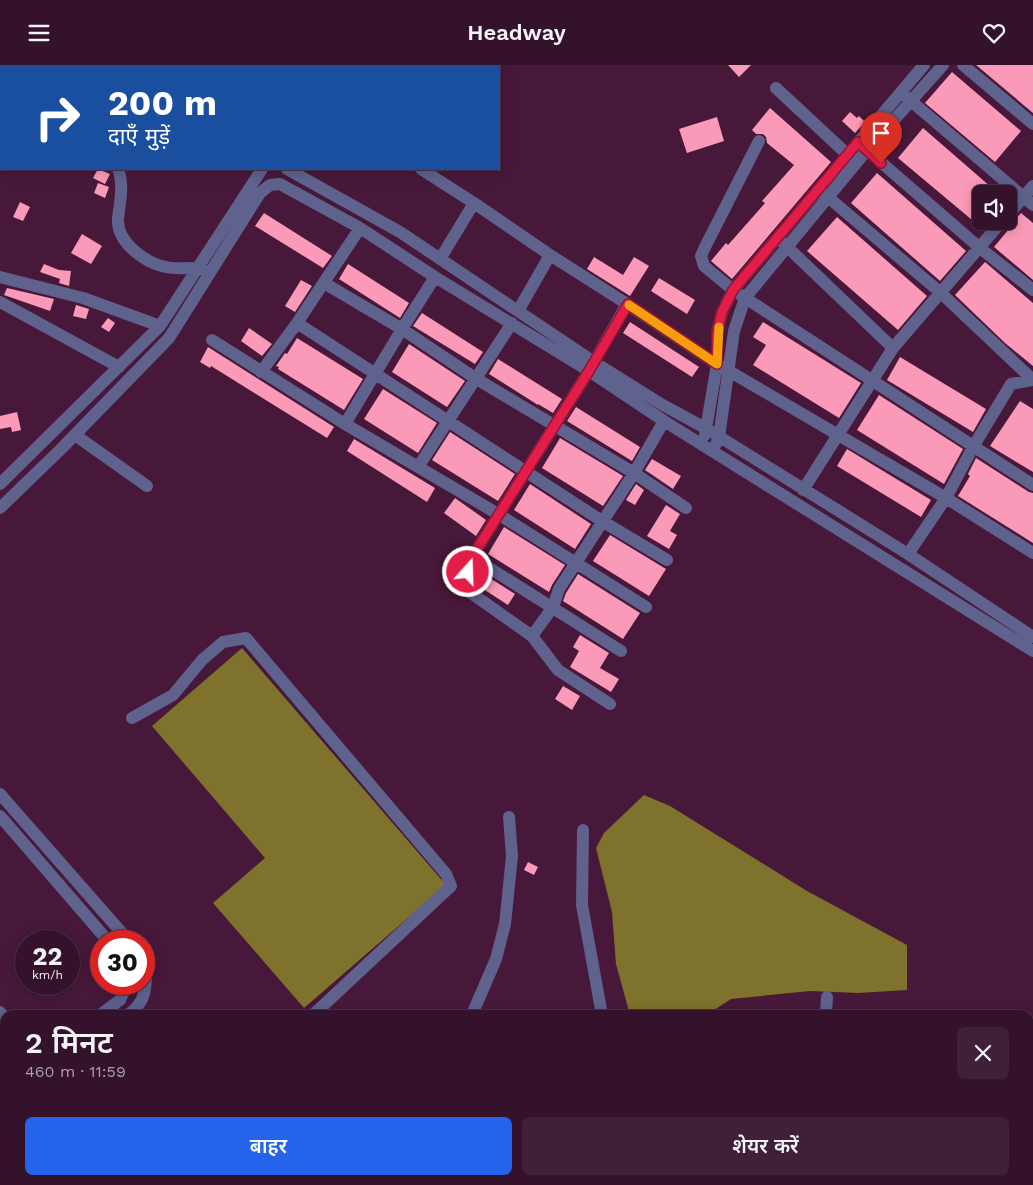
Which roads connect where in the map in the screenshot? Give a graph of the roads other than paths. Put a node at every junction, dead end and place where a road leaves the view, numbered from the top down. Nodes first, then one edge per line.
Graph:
1 (924, 65) edge
2 (942, 65) edge
3 (963, 65) edge
4 (776, 88) dead end
5 (906, 97) junction
6 (1033, 124) edge
7 (759, 141) dead end
8 (863, 146) junction
9 (848, 155) junction
10 (118, 170) edge
11 (261, 170) edge
12 (289, 170) edge
13 (423, 170) edge
14 (1033, 186) edge
15 (824, 193) junction
16 (1028, 201) edge
17 (474, 203) junction
18 (1017, 209) edge
19 (360, 228) junction
20 (994, 230) edge
21 (778, 245) junction
22 (980, 247) junction
23 (550, 255) junction
24 (440, 259) junction
25 (197, 268) junction
26 (211, 272) junction
27 (0, 277) edge
28 (435, 277) junction
29 (324, 283) junction
30 (733, 290) junction
31 (1033, 290) edge
32 (941, 293) junction
33 (745, 298) junction
34 (0, 301) edge
35 (628, 304) junction
36 (518, 311) junction
37 (297, 323) junction
38 (512, 323) junction
39 (160, 326) junction
40 (402, 329) junction
41 (212, 340) dead end
42 (893, 348) junction
43 (717, 364) junction
44 (591, 366) junction
45 (119, 367) junction
46 (729, 371) junction
47 (261, 373) junction
48 (375, 375) junction
49 (475, 378) junction
50 (1033, 380) edge
51 (873, 382) junction
52 (450, 421) junction
53 (664, 421) junction
54 (345, 424) junction
55 (554, 426) junction
56 (707, 429) junction
57 (838, 433) junction
58 (75, 435) junction
59 (720, 437) junction
60 (701, 444) junction
61 (973, 447) junction
62 (713, 451) junction
63 (418, 467) junction
64 (525, 471) junction
65 (634, 473) junction
66 (1, 481) edge
67 (1033, 485) edge
68 (147, 486) dead end
69 (803, 490) junction
70 (946, 498) junction
71 (686, 507) dead end
72 (0, 508) edge
73 (498, 514) junction
74 (602, 521) junction
75 (1033, 553) edge
76 (908, 554) junction
77 (472, 557) junction
78 (667, 560) dead end
79 (575, 563) junction
80 (553, 607) junction
81 (646, 607) dead end
82 (532, 636) junction
83 (1033, 637) edge
84 (621, 651) dead end
85 (1033, 651) edge
86 (610, 704) dead end
87 (132, 719) dead end
88 (0, 794) edge
89 (0, 816) edge
90 (509, 817) dead end
91 (582, 830) dead end
92 (63, 866) junction
93 (52, 877) junction
94 (98, 930) edge
95 (119, 930) edge
96 (122, 995) edge
97 (144, 995) edge
98 (827, 997) dead end
99 (106, 1010) edge
100 (135, 1010) edge
101 (318, 1010) edge
102 (474, 1010) edge
103 (601, 1010) edge
104 (826, 1010) edge

1 - 5 street
2 - 5 street
3 - 6 street
4 - 9 street
5 - 8 street
5 - 16 street
7 - 30 street
8 - 9 street
8 - 15 street
8 - 22 street
9 - 15 street
10 - 25 street
11 - 25 street
12 - 24 street
13 - 17 street
14 - 16 street
15 - 21 street
15 - 32 street
16 - 18 street
17 - 23 street
17 - 24 street
19 - 26 street
19 - 28 street
19 - 29 street
20 - 22 street
21 - 30 street
21 - 33 street
21 - 42 street
22 - 31 street
22 - 32 street
23 - 35 street
23 - 36 street
24 - 36 street
25 - 26 street
25 - 39 street
26 - 58 street
27 - 39 street
28 - 38 street
28 - 40 street
29 - 37 street
29 - 40 street
30 - 33 street
30 - 43 street
32 - 42 street
32 - 50 street
33 - 46 street
33 - 51 street
34 - 45 street
35 - 43 street
35 - 44 street
36 - 44 street
37 - 47 street
37 - 48 street
38 - 44 street
38 - 49 street
39 - 45 street
40 - 48 street
40 - 49 street
41 - 47 street
42 - 51 street
43 - 46 street
43 - 56 street
44 - 53 street
44 - 55 street
44 - 56 street
45 - 66 street
46 - 57 street
46 - 59 street
47 - 54 street
48 - 52 street
48 - 54 street
49 - 52 street
49 - 55 street
50 - 61 street
51 - 57 street
51 - 61 street
52 - 63 street
52 - 64 street
53 - 60 street
53 - 65 street
54 - 63 street
55 - 64 street
55 - 65 street
56 - 59 street
56 - 60 street
57 - 69 street
57 - 70 street
58 - 68 street
58 - 72 street
59 - 62 street
59 - 69 street
60 - 62 street
61 - 67 street
61 - 70 street
62 - 85 street
63 - 73 street
64 - 73 street
64 - 74 street
65 - 71 street
65 - 74 street
69 - 76 street
70 - 75 street
70 - 76 street
73 - 77 street
73 - 79 street
74 - 78 street
74 - 79 street
76 - 83 street
77 - 80 street
77 - 82 street
79 - 80 street
79 - 81 street
80 - 82 street
80 - 84 street
82 - 86 street
87 - 101 street
88 - 92 street
89 - 93 street
90 - 102 street
91 - 103 street
92 - 93 street
92 - 95 street
93 - 94 street
96 - 99 street
97 - 100 street
98 - 104 street

